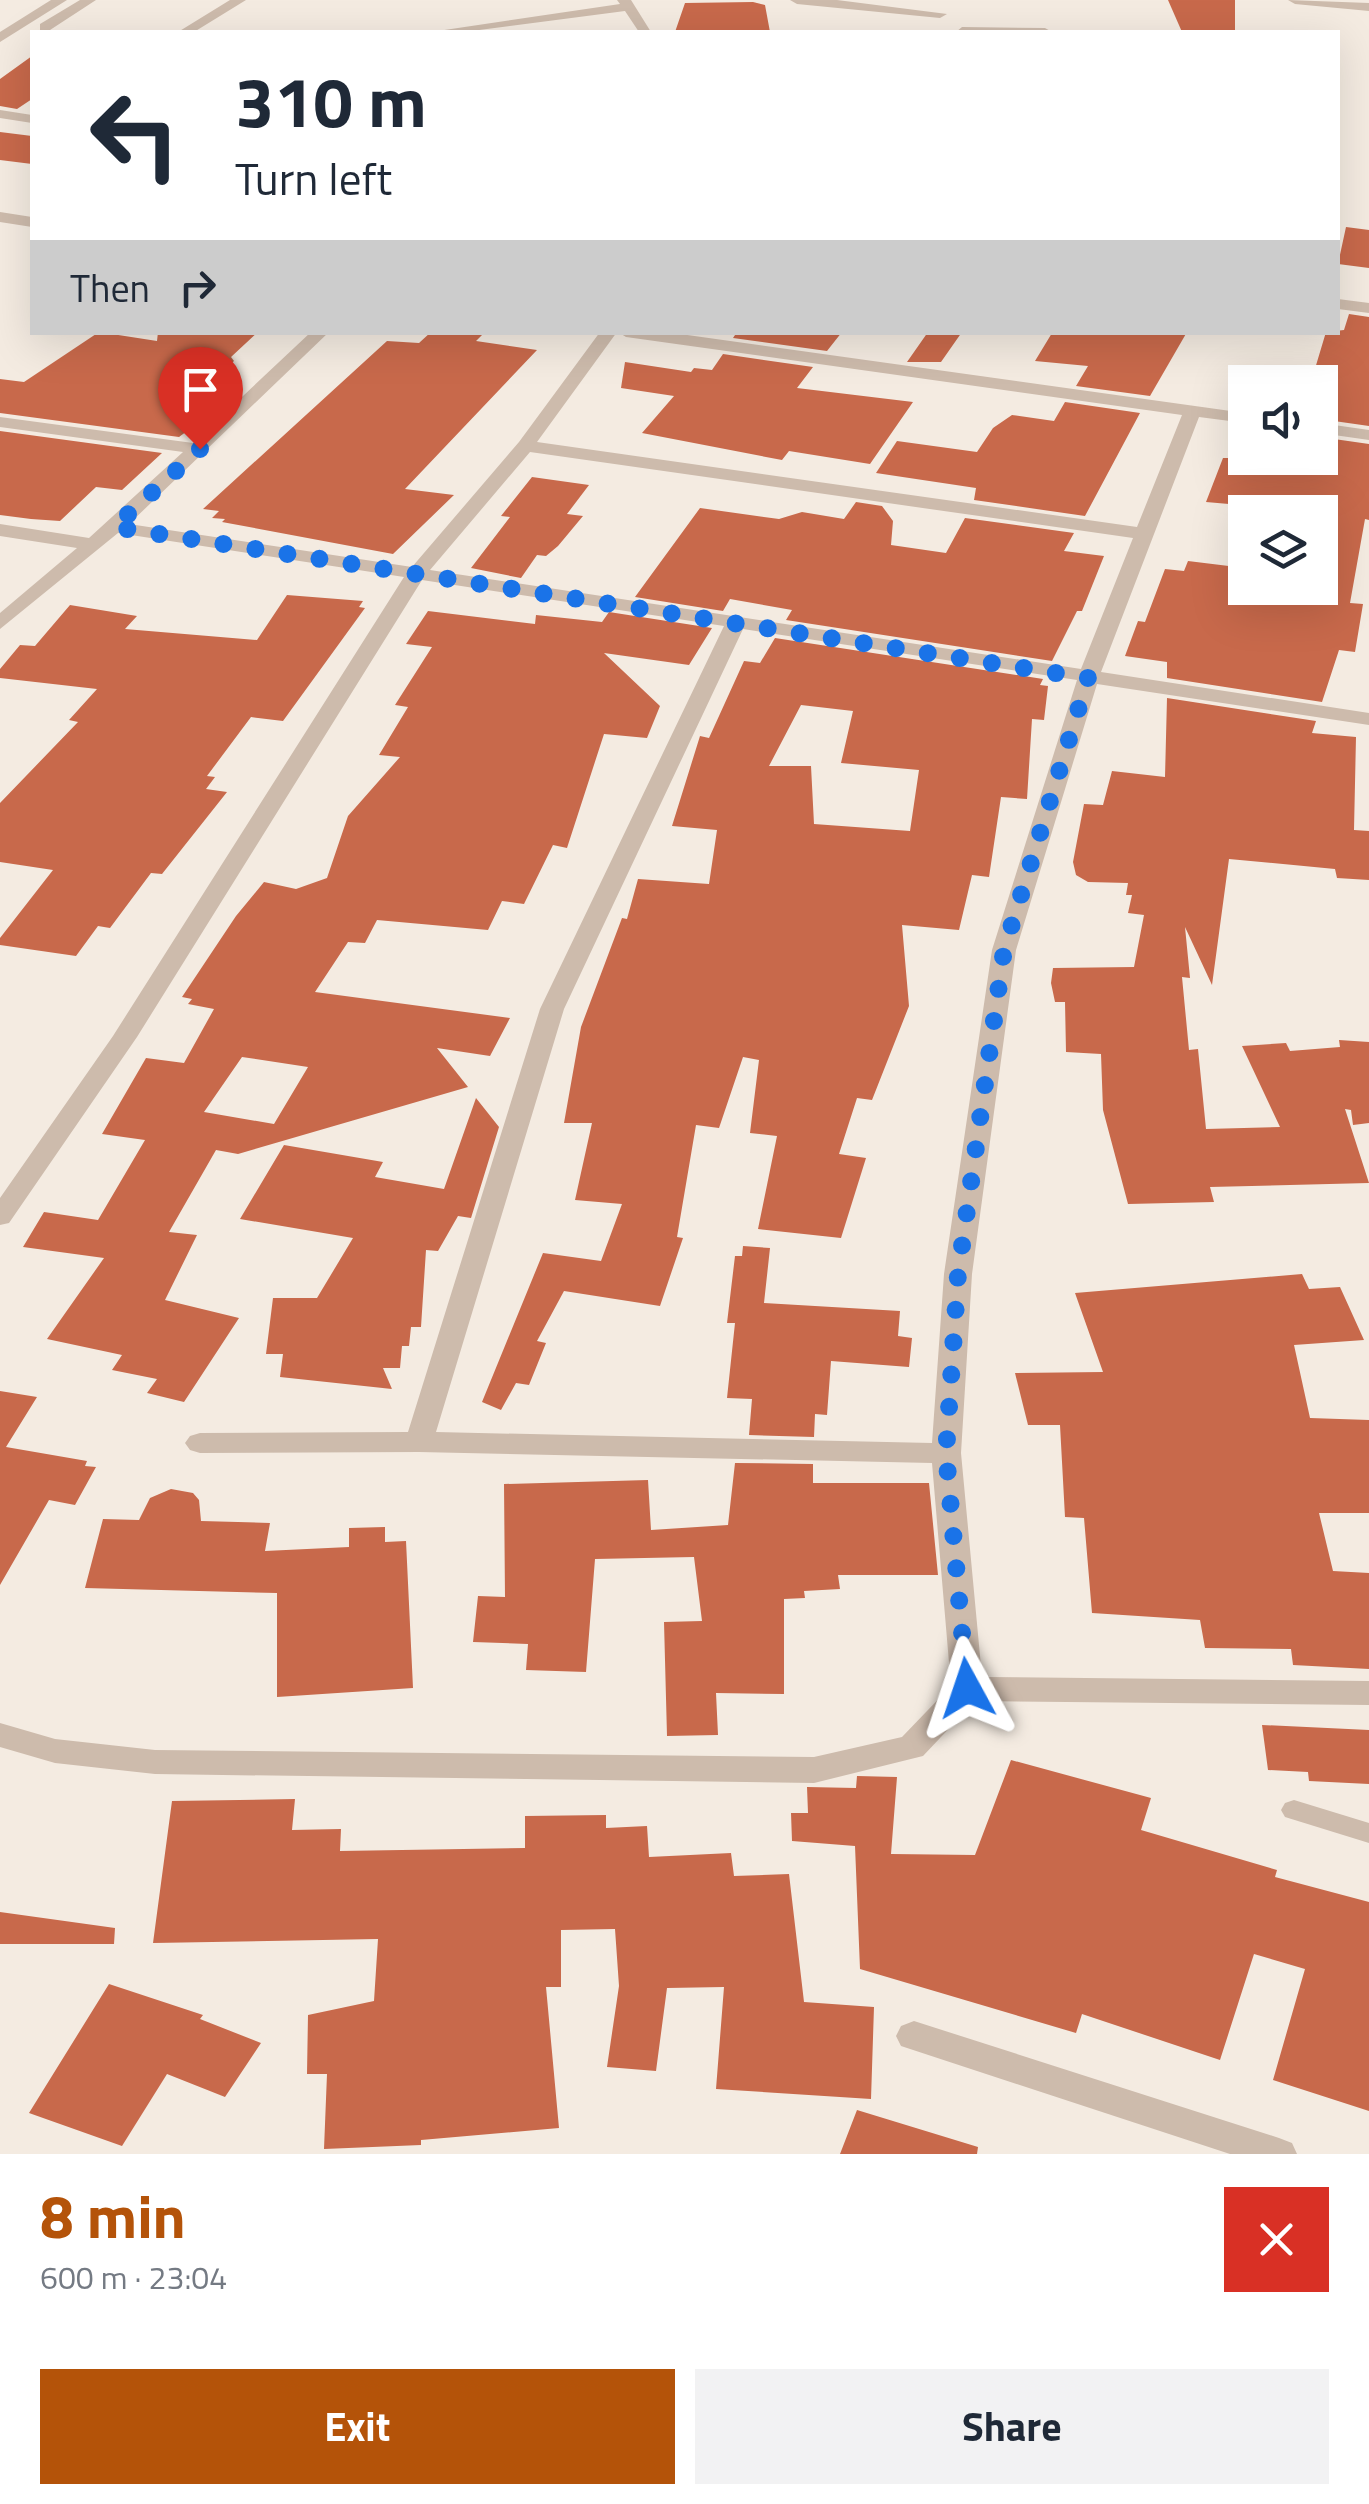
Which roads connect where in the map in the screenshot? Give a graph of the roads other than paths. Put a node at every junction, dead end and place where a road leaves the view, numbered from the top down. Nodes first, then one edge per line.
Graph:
1 (60, 0) edge
2 (89, 0) edge
3 (238, 0) edge
4 (797, 0) edge
5 (928, 0) edge
6 (1295, 0) edge
7 (624, 4) edge
8 (1369, 7) edge
9 (940, 14) junction
10 (41, 30) edge
11 (188, 30) edge
12 (451, 30) edge
13 (644, 30) edge
14 (960, 30) edge
15 (30, 37) edge
16 (0, 38) edge
17 (0, 55) edge
18 (0, 114) edge
19 (30, 119) edge
20 (0, 125) edge
21 (30, 130) edge
22 (0, 217) edge
23 (30, 222) edge
24 (1340, 304) edge
25 (1369, 308) edge
26 (1340, 314) edge
27 (1369, 318) edge
28 (318, 335) edge
29 (606, 335) edge
30 (647, 335) edge
31 (1192, 411) junction
32 (1228, 416) edge
33 (0, 422) edge
34 (1338, 431) edge
35 (1369, 435) edge
36 (525, 446) junction
37 (200, 449) junction
38 (114, 527) junction
39 (0, 530) edge
40 (1144, 534) junction
41 (94, 545) junction
42 (416, 574) junction
43 (0, 623) edge
44 (736, 623) junction
45 (1088, 678) junction
46 (1369, 719) edge
47 (0, 1217) edge
48 (419, 1442) junction
49 (200, 1443) dead end
50 (946, 1453) junction
51 (967, 1688) junction
52 (1369, 1693) edge
53 (0, 1735) edge
54 (1294, 1810) dead end
55 (1369, 1833) edge
56 (914, 2036) dead end
57 (1280, 2154) edge

1 - 16 street
2 - 10 street
3 - 11 street
4 - 9 street
5 - 9 street
6 - 8 street
7 - 12 street
7 - 13 street
9 - 14 street
15 - 17 street
18 - 19 street
20 - 21 street
22 - 23 street
24 - 25 street
26 - 27 street
28 - 37 street
29 - 36 street
30 - 31 street
31 - 32 street
31 - 40 street
33 - 37 street
34 - 35 street
36 - 40 street
36 - 42 street
37 - 38 street
38 - 41 street
38 - 42 street
39 - 41 street
40 - 45 street
41 - 43 street
42 - 44 street
42 - 47 street
44 - 45 street
44 - 48 street
45 - 46 street
45 - 50 street
48 - 49 street
48 - 50 street
50 - 51 street
51 - 52 street
51 - 53 street
54 - 55 lane
56 - 57 street

